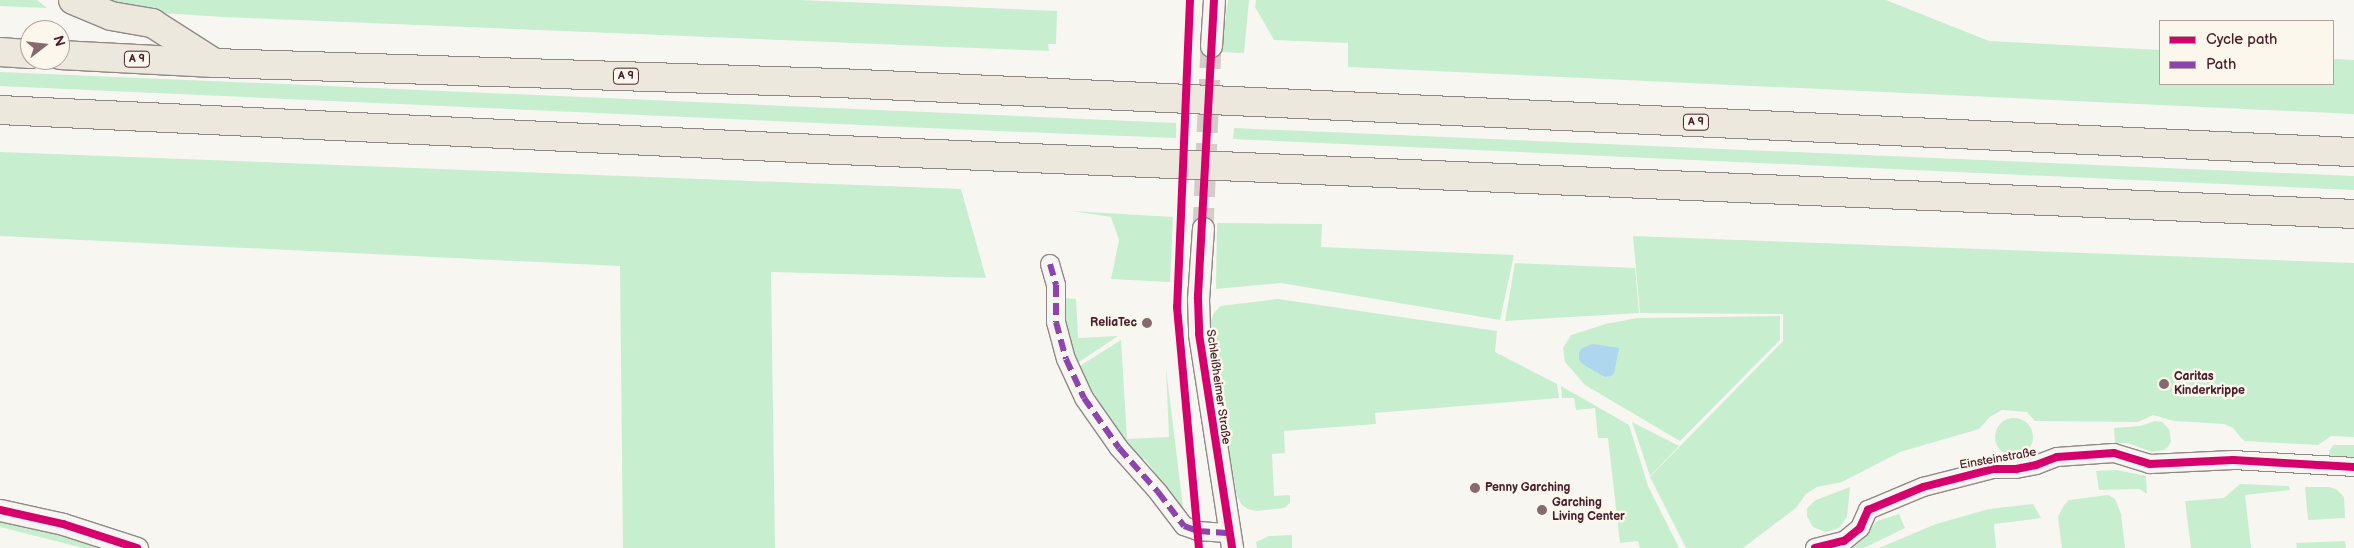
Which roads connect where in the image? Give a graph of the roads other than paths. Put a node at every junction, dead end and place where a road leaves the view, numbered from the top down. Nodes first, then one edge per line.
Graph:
1 (73, 0) edge
2 (1214, 0) edge
3 (1211, 46) tunnel mouth
4 (0, 52) edge
5 (20, 53) edge
6 (70, 56) edge
7 (214, 63) junction
8 (0, 110) edge
9 (2354, 152) edge
10 (2354, 214) edge
11 (1203, 228) tunnel mouth
12 (1050, 264) dead end
13 (2354, 467) edge
14 (0, 510) edge
15 (1231, 540) edge
16 (137, 548) edge
17 (1816, 548) edge

1 - 7 highway
2 - 3 street
4 - 5 highway
6 - 7 highway, A 9
7 - 9 highway, A 9
8 - 10 highway
11 - 15 street, Schleißheimer Straße
12 - 15 street, Schleißheimer Straße
13 - 17 street, Einsteinstraße
14 - 16 street

